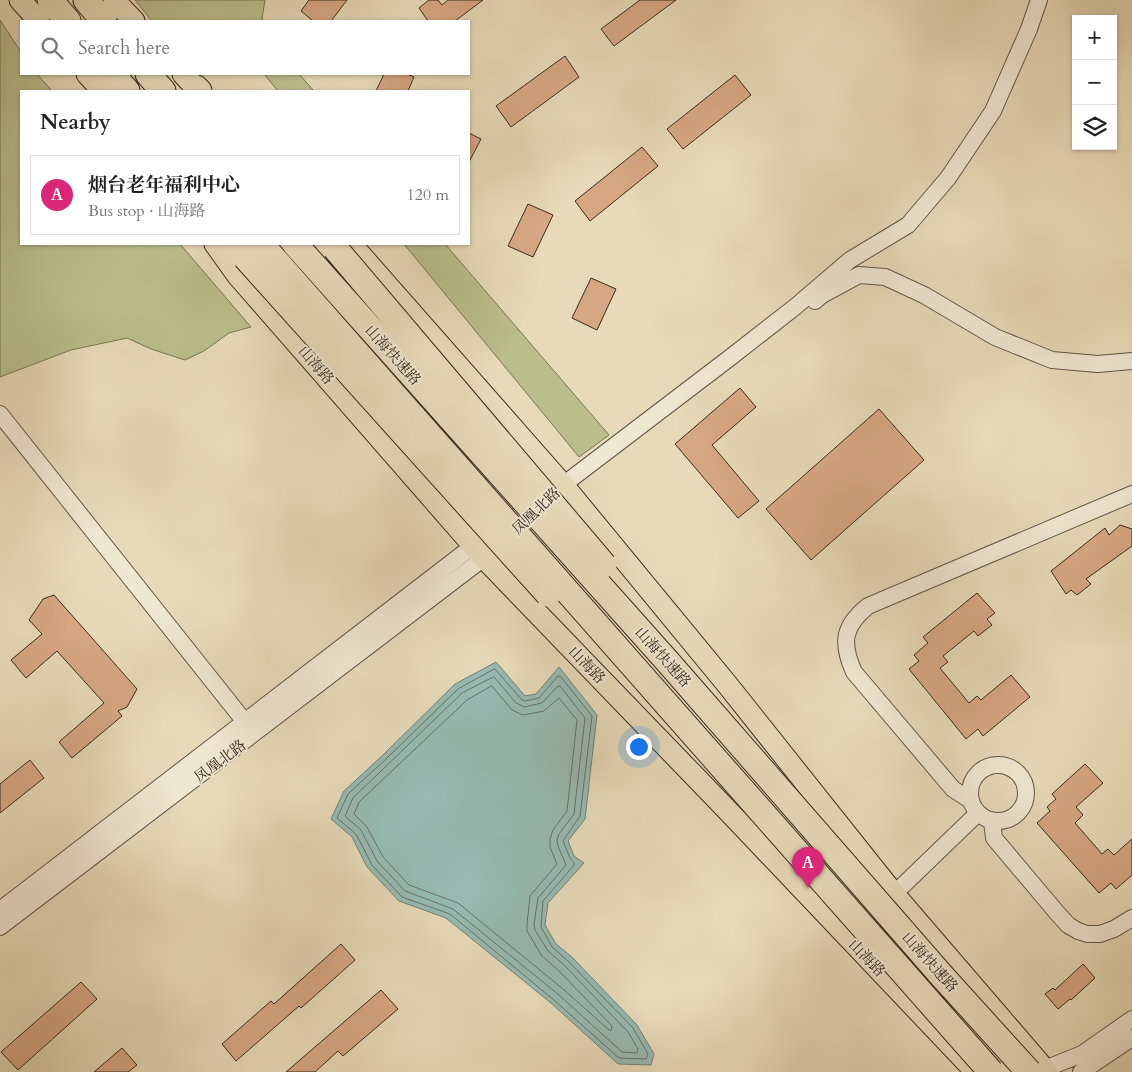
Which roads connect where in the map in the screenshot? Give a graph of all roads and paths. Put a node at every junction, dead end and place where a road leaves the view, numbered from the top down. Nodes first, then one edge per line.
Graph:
1 (20, 0) edge
2 (50, 0) edge
3 (86, 0) edge
4 (114, 0) edge
5 (1039, 0) edge
6 (38, 20) edge
7 (67, 20) edge
8 (103, 20) edge
9 (133, 20) edge
10 (88, 75) edge
11 (113, 75) edge
12 (149, 75) edge
13 (102, 90) edge
14 (126, 90) edge
15 (162, 90) edge
16 (216, 245) edge
17 (296, 245) edge
18 (339, 245) edge
19 (246, 248) edge
20 (727, 360) junction
21 (1132, 361) edge
22 (0, 414) edge
23 (563, 485) junction
24 (1132, 494) edge
25 (479, 553) junction
26 (245, 722) junction
27 (980, 812) junction
28 (894, 894) junction
29 (0, 910) edge
30 (1132, 918) edge
31 (893, 920) junction
32 (0, 927) edge
33 (1132, 1019) edge
34 (1132, 1038) edge
35 (1040, 1071) edge
36 (976, 1072) edge
37 (991, 1072) edge
38 (1081, 1072) edge

1 - 6 main road
2 - 7 highway
3 - 8 highway
4 - 9 main road
5 - 20 street
10 - 13 main road
11 - 14 highway
12 - 15 highway
16 - 25 main road, 山海路
17 - 31 highway, 山海快速路, bridge
18 - 23 main road
18 - 31 highway, bridge
19 - 37 highway, 山海快速路, bridge
20 - 21 street
20 - 23 street, 凤凰北路
22 - 26 street
23 - 25 street, 凤凰北路
23 - 28 main road
24 - 27 street
25 - 26 street, 凤凰北路
25 - 32 street, 凤凰北路
25 - 36 main road, 山海路
26 - 29 street, 凤凰北路
27 - 28 street
27 - 30 street
28 - 35 main road
31 - 35 highway, 山海快速路, bridge
33 - 35 street
34 - 38 street

